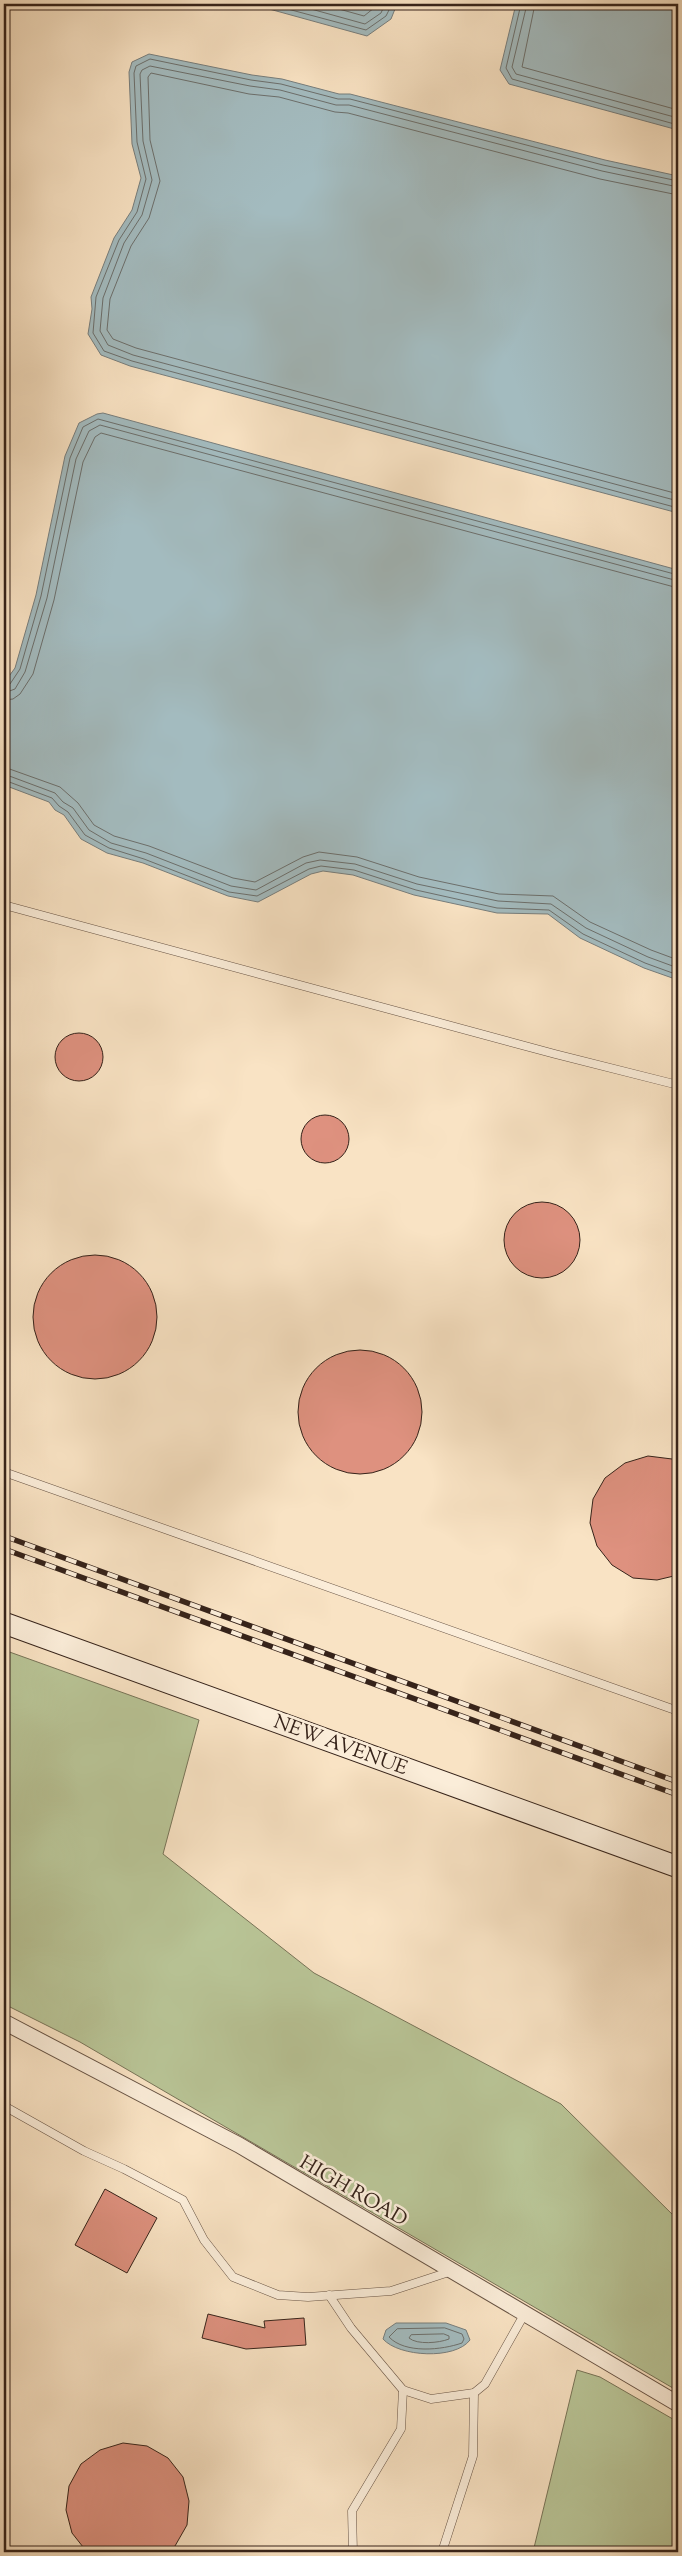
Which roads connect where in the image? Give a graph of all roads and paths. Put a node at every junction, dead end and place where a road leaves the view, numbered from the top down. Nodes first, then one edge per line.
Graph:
1 (4, 905) edge
2 (678, 1085) edge
3 (4, 1472) edge
4 (4, 1623) edge
5 (678, 1711) edge
6 (678, 1867) edge
7 (4, 2022) edge
8 (4, 2106) edge
9 (452, 2271) junction
10 (329, 2295) junction
11 (525, 2314) junction
12 (403, 2390) junction
13 (474, 2393) junction
14 (678, 2404) edge
15 (352, 2552) edge
16 (442, 2552) edge

1 - 2 lane
3 - 5 lane
4 - 6 main road, NEW AVENUE
7 - 9 street, HIGH ROAD
8 - 10 lane
9 - 10 lane
9 - 11 street, HIGH ROAD
10 - 12 lane
11 - 13 lane
11 - 14 street, HIGH ROAD
12 - 13 lane
12 - 15 lane
13 - 16 lane

